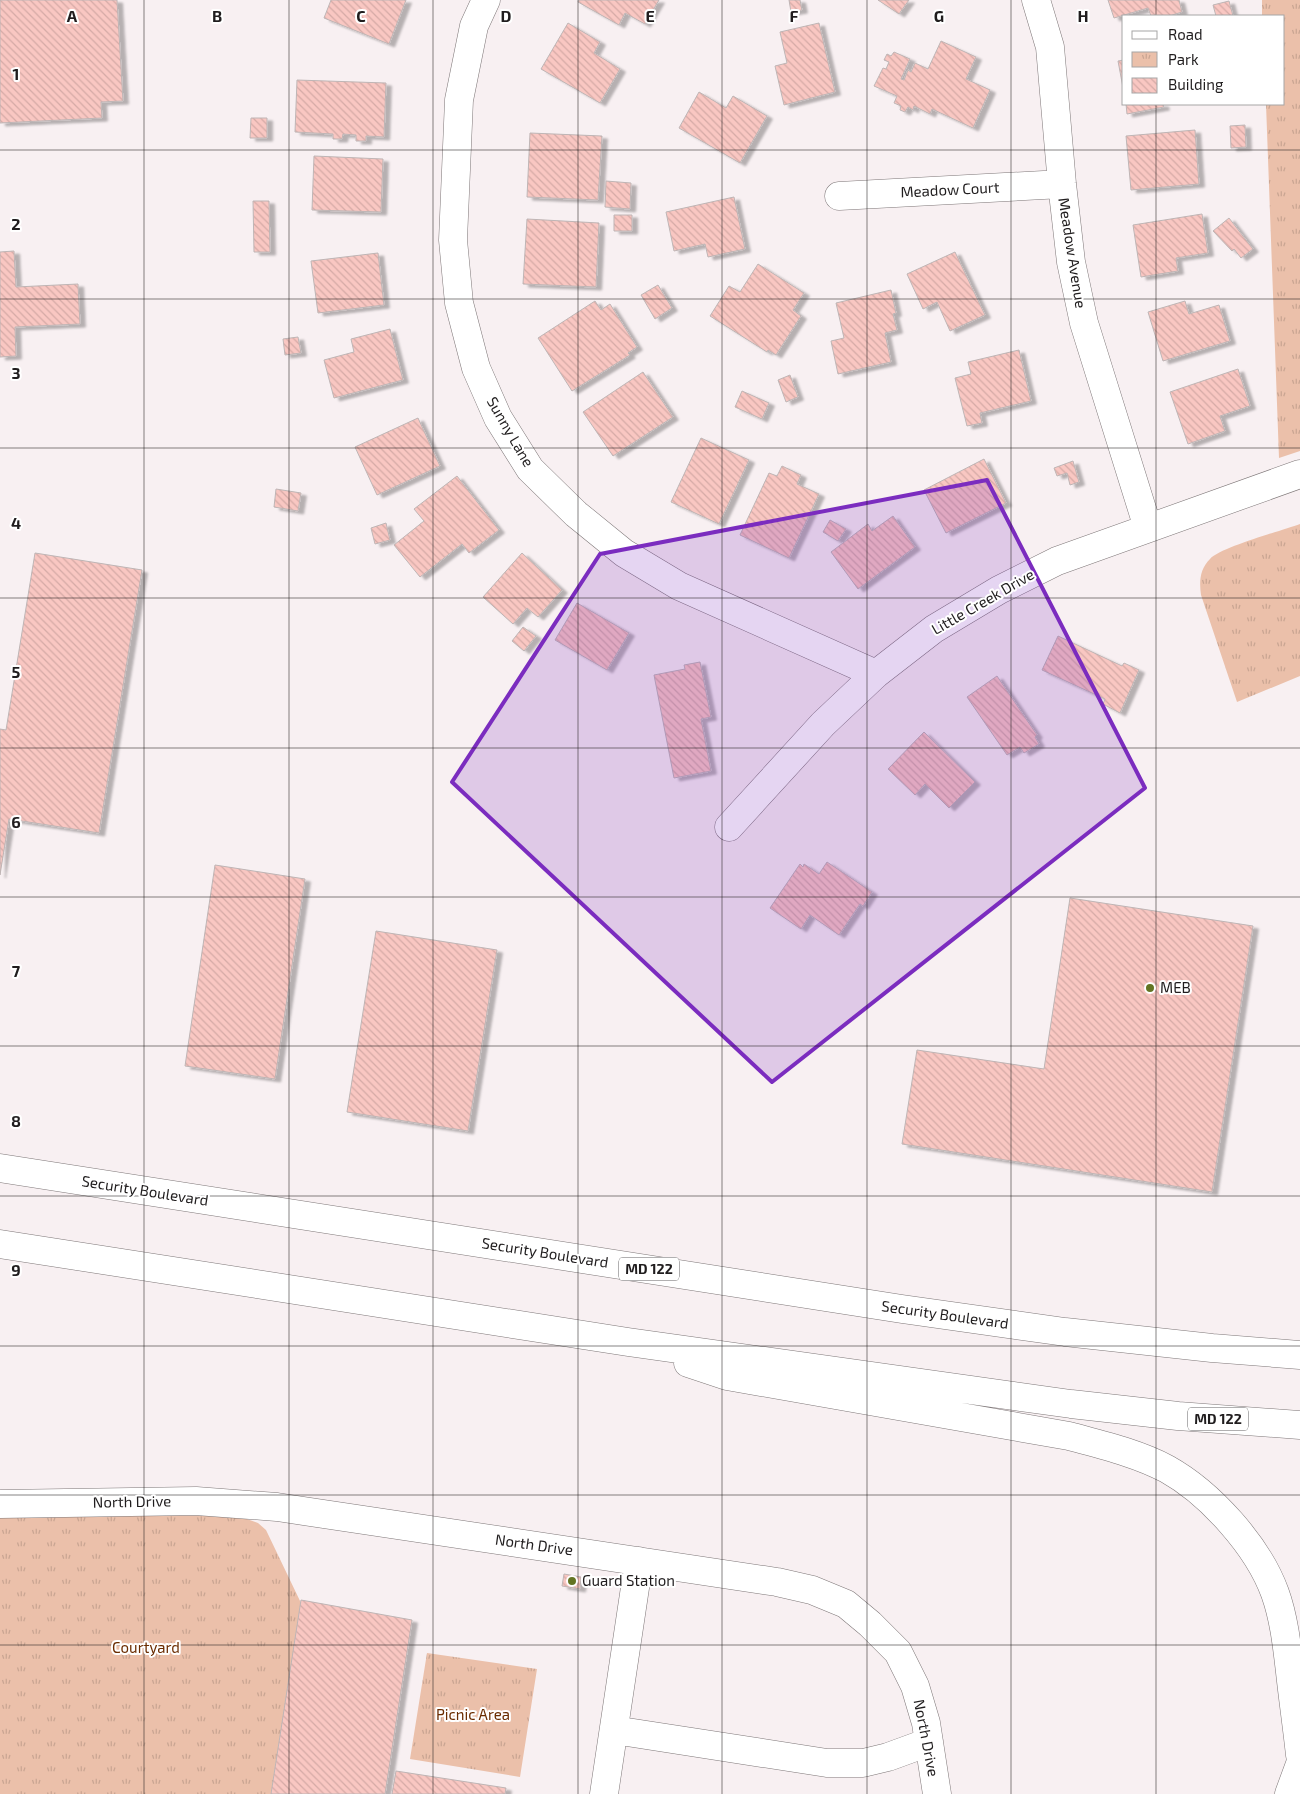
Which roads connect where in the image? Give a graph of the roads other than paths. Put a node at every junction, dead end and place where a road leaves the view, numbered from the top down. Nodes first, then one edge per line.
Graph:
1 (486, 0) edge
2 (1036, 0) edge
3 (1062, 184) junction
4 (839, 196) dead end
5 (1300, 474) edge
6 (1148, 528) junction
7 (876, 674) junction
8 (729, 827) dead end
9 (0, 1168) edge
10 (0, 1244) edge
11 (628, 1342) junction
12 (1300, 1355) edge
13 (1300, 1425) edge
14 (0, 1504) edge
15 (639, 1561) junction
16 (614, 1730) junction
17 (929, 1742) junction
18 (1300, 1755) edge
19 (1300, 1764) edge
20 (604, 1794) edge
21 (937, 1794) edge
22 (1289, 1794) edge

1 - 7 main road, Sunny Lane
2 - 3 main road, Meadow Avenue
3 - 4 main road, Meadow Court
3 - 6 main road, Meadow Avenue
5 - 6 main road, Little Creek Drive
6 - 7 main road, Little Creek Drive
7 - 8 main road, Little Creek Drive
9 - 12 main road, Security Boulevard / MD 122
10 - 11 main road, MD 122
11 - 13 main road, MD 122
11 - 18 main road
14 - 15 main road, North Drive
15 - 16 main road
15 - 17 main road, North Drive
16 - 17 main road
16 - 20 main road
17 - 21 main road, North Drive
19 - 22 main road

